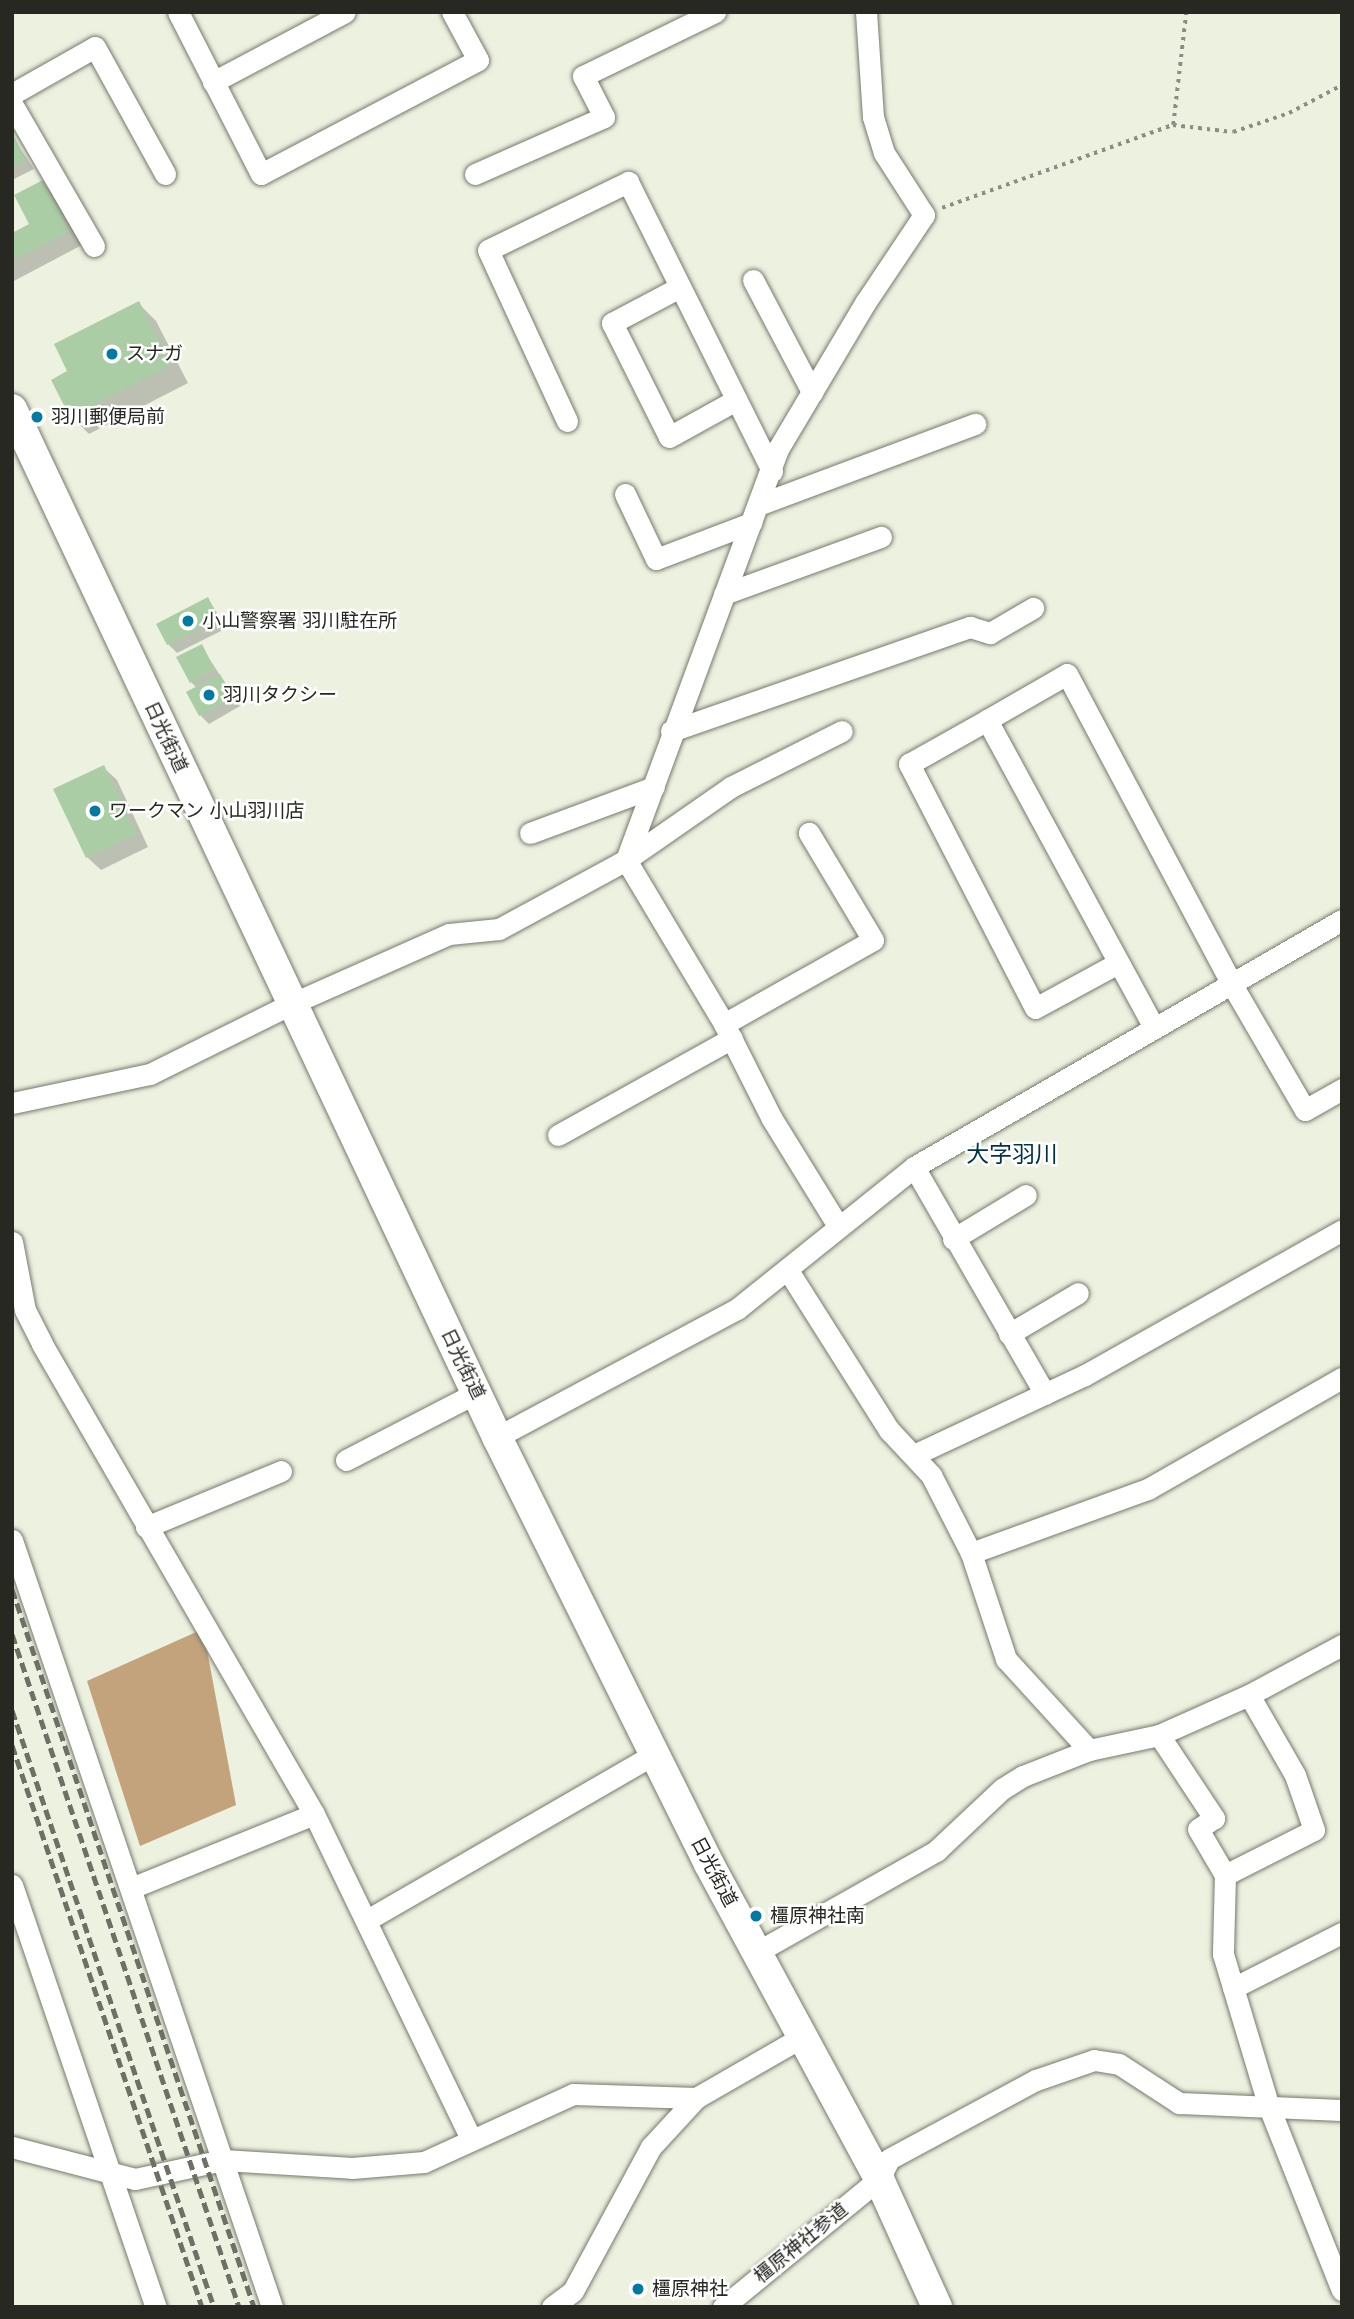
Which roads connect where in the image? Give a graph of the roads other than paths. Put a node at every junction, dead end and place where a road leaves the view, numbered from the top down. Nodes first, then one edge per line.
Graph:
1 (178, 12) edge
2 (345, 12) edge
3 (452, 12) edge
4 (715, 12) edge
5 (866, 12) edge
6 (214, 82) junction
7 (12, 94) edge
8 (12, 104) edge
9 (165, 174) dead end
10 (475, 174) dead end
11 (94, 246) dead end
12 (753, 280) dead end
13 (680, 287) junction
14 (812, 392) junction
15 (736, 400) junction
16 (12, 409) edge
17 (567, 421) dead end
18 (975, 424) dead end
19 (772, 471) junction
20 (625, 494) dead end
21 (754, 514) junction
22 (881, 537) dead end
23 (724, 594) junction
24 (1033, 608) dead end
25 (987, 720) junction
26 (671, 731) junction
27 (842, 731) dead end
28 (654, 787) junction
29 (530, 833) dead end
30 (809, 833) dead end
31 (626, 860) junction
32 (1342, 920) edge
33 (1118, 963) junction
34 (1231, 983) junction
35 (291, 1004) junction
36 (1153, 1026) junction
37 (728, 1031) junction
38 (1342, 1089) edge
39 (12, 1103) edge
40 (558, 1135) dead end
41 (914, 1167) junction
42 (1026, 1195) dead end
43 (838, 1226) junction
44 (1342, 1230) edge
45 (953, 1239) junction
46 (12, 1242) edge
47 (789, 1272) junction
48 (1078, 1293) dead end
49 (1009, 1334) junction
50 (1342, 1378) edge
51 (476, 1393) junction
52 (1045, 1394) junction
53 (497, 1437) junction
54 (916, 1454) junction
55 (346, 1460) dead end
56 (281, 1471) dead end
57 (146, 1527) junction
58 (12, 1539) edge
59 (971, 1553) junction
60 (1342, 1645) edge
61 (1249, 1695) junction
62 (1160, 1735) junction
63 (1089, 1751) junction
64 (653, 1754) junction
65 (314, 1814) junction
66 (1226, 1875) junction
67 (12, 1885) edge
68 (131, 1888) junction
69 (367, 1920) junction
70 (1342, 1933) edge
71 (757, 1952) junction
72 (1233, 1988) junction
73 (804, 2036) junction
74 (696, 2098) junction
75 (1269, 2107) junction
76 (1342, 2110) edge
77 (470, 2137) junction
78 (12, 2147) edge
79 (223, 2160) junction
80 (109, 2172) junction
81 (879, 2179) junction
82 (1342, 2290) edge
83 (156, 2307) edge
84 (272, 2307) edge
85 (552, 2307) edge
86 (723, 2307) edge
87 (937, 2307) edge

1 - 6 street
2 - 6 street
3 - 6 street
4 - 10 street
5 - 14 street
7 - 9 street
8 - 11 street
12 - 14 street
13 - 15 street
13 - 15 street
13 - 17 street
14 - 19 street
15 - 19 street
16 - 35 highway, 日光街道
18 - 21 street
19 - 21 street
20 - 21 street
21 - 23 street
22 - 23 street
23 - 26 street
24 - 26 street
25 - 33 street
25 - 33 street
25 - 34 street
26 - 28 street
27 - 31 street
28 - 29 street
28 - 31 street
30 - 37 street
31 - 35 street
31 - 37 street
32 - 34 street
33 - 36 street
34 - 36 street
34 - 38 street
35 - 39 street
35 - 51 highway, 日光街道
36 - 41 street
37 - 40 street
37 - 43 street
41 - 43 street
41 - 45 street
42 - 45 street
43 - 47 street
44 - 52 street
45 - 49 street
46 - 57 street
47 - 53 street
47 - 54 street
48 - 49 street
49 - 52 street
50 - 59 street
51 - 53 highway, 日光街道
51 - 55 street
52 - 54 street
53 - 64 highway, 日光街道
54 - 59 street
56 - 57 street
57 - 65 street
58 - 68 street
59 - 63 street
60 - 61 street
61 - 62 street
61 - 66 street
62 - 63 street
62 - 66 street
63 - 71 street
64 - 69 street
64 - 71 highway, 日光街道
65 - 68 street
65 - 69 street
66 - 72 street
67 - 80 street
68 - 79 street
69 - 77 street
70 - 72 street
71 - 73 highway, 日光街道
72 - 75 street
73 - 74 street
73 - 81 highway, 日光街道
74 - 77 street
74 - 85 street
75 - 76 street, 橿原神社参道
75 - 81 street, 橿原神社参道
75 - 82 street
77 - 79 street
78 - 80 street
79 - 80 street
79 - 84 street
80 - 83 street
81 - 86 street, 橿原神社参道
81 - 87 highway, 日光街道

